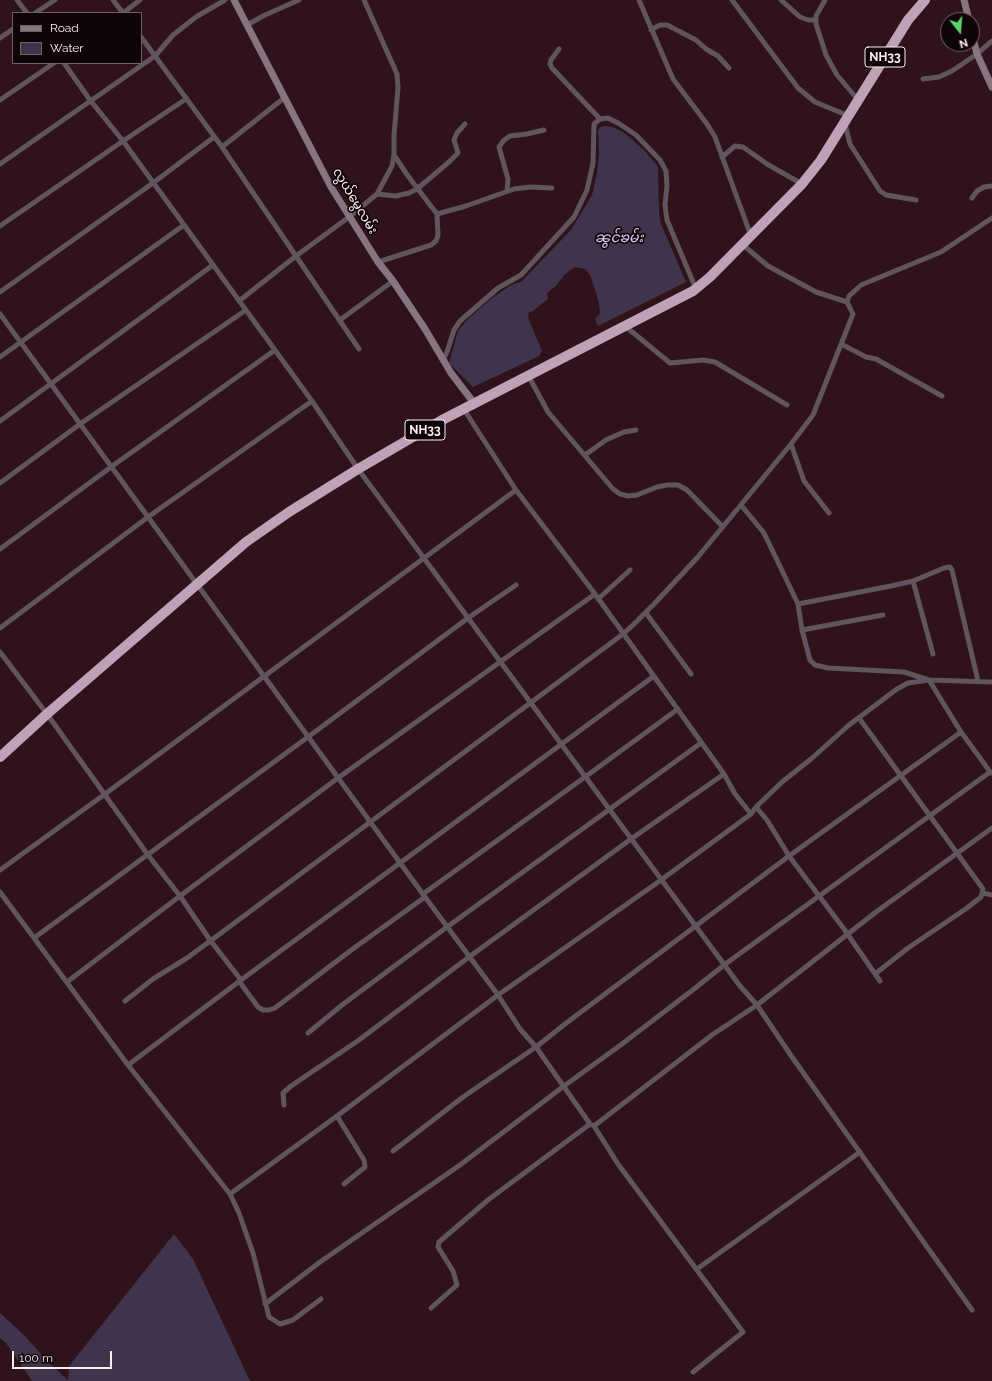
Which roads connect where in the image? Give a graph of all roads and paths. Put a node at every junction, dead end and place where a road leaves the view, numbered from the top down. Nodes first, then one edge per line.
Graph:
1 (17, 0) edge
2 (55, 0) edge
3 (113, 0) edge
4 (140, 0) edge
5 (225, 0) edge
6 (234, 0) edge
7 (299, 0) edge
8 (364, 0) edge
9 (640, 0) edge
10 (732, 0) edge
11 (781, 0) edge
12 (824, 0) edge
13 (925, 0) edge
14 (964, 0) edge
15 (26, 12) edge
16 (37, 12) edge
17 (122, 12) edge
18 (124, 12) edge
19 (966, 12) edge
20 (816, 20) junction
21 (247, 25) junction
22 (12, 30) edge
23 (651, 30) junction
24 (0, 38) edge
25 (142, 38) edge
26 (992, 41) edge
27 (559, 49) dead end
28 (977, 54) junction
29 (155, 56) junction
30 (53, 64) edge
31 (65, 64) edge
32 (729, 68) dead end
33 (923, 79) dead end
34 (992, 87) edge
35 (284, 98) junction
36 (186, 99) junction
37 (0, 100) edge
38 (90, 100) junction
39 (859, 100) junction
40 (600, 119) junction
41 (847, 120) junction
42 (465, 124) dead end
43 (544, 130) dead end
44 (214, 137) junction
45 (122, 141) junction
46 (222, 147) junction
47 (394, 155) junction
48 (722, 157) junction
49 (0, 164) edge
50 (153, 183) junction
51 (802, 184) junction
52 (992, 186) edge
53 (552, 188) dead end
54 (417, 189) junction
55 (507, 192) junction
56 (377, 194) junction
57 (972, 198) dead end
58 (916, 200) dead end
59 (436, 214) junction
60 (349, 217) junction
61 (992, 218) edge
62 (184, 225) junction
63 (0, 226) edge
64 (751, 236) junction
65 (743, 245) junction
66 (296, 256) junction
67 (378, 262) junction
68 (214, 265) junction
69 (393, 281) junction
70 (696, 289) junction
71 (0, 292) edge
72 (239, 302) junction
73 (847, 302) junction
74 (246, 310) junction
75 (0, 314) edge
76 (340, 320) junction
77 (625, 326) junction
78 (20, 342) junction
79 (841, 344) junction
80 (359, 349) dead end
81 (275, 350) junction
82 (0, 357) edge
83 (443, 360) junction
84 (528, 375) junction
85 (50, 384) junction
86 (942, 396) dead end
87 (312, 401) junction
88 (474, 403) junction
89 (787, 405) dead end
90 (463, 408) junction
91 (0, 421) edge
92 (80, 424) junction
93 (636, 430) dead end
94 (791, 444) junction
95 (585, 455) junction
96 (111, 467) junction
97 (358, 469) junction
98 (0, 484) edge
99 (516, 490) junction
100 (741, 505) junction
101 (829, 513) dead end
102 (148, 517) junction
103 (723, 527) junction
104 (0, 549) edge
105 (424, 558) junction
106 (630, 570) dead end
107 (913, 580) junction
108 (197, 585) junction
109 (516, 585) dead end
110 (594, 594) junction
111 (598, 599) junction
112 (798, 604) junction
113 (646, 613) junction
114 (882, 615) dead end
115 (468, 618) junction
116 (0, 628) edge
117 (802, 630) junction
118 (623, 634) junction
119 (0, 652) edge
120 (933, 654) dead end
121 (500, 662) junction
122 (691, 674) dead end
123 (264, 676) junction
124 (654, 676) junction
125 (929, 680) junction
126 (978, 681) junction
127 (992, 682) edge
128 (530, 703) junction
129 (678, 709) junction
130 (47, 714) junction
131 (859, 718) junction
132 (961, 732) junction
133 (308, 737) junction
134 (701, 743) junction
135 (561, 744) junction
136 (0, 757) edge
137 (991, 773) edge
138 (724, 774) junction
139 (900, 776) junction
140 (338, 778) junction
141 (585, 778) junction
142 (105, 794) junction
143 (756, 807) junction
144 (609, 810) junction
145 (751, 814) junction
146 (930, 816) junction
147 (370, 822) junction
148 (992, 828) edge
149 (631, 839) junction
150 (958, 853) junction
151 (148, 855) junction
152 (789, 856) junction
153 (400, 862) junction
154 (0, 870) edge
155 (661, 880) junction
156 (0, 892) edge
157 (983, 893) junction
158 (992, 895) edge
159 (180, 896) junction
160 (424, 896) junction
161 (819, 896) junction
162 (695, 926) junction
163 (447, 927) junction
164 (847, 934) junction
165 (34, 938) junction
166 (210, 940) junction
167 (469, 957) junction
168 (724, 964) junction
169 (875, 974) junction
170 (240, 981) junction
171 (880, 981) dead end
172 (67, 982) junction
173 (498, 995) junction
174 (125, 1001) dead end
175 (757, 1005) junction
176 (308, 1033) dead end
177 (536, 1047) junction
178 (128, 1065) junction
179 (564, 1086) junction
180 (284, 1105) dead end
181 (337, 1116) junction
182 (592, 1125) junction
183 (393, 1151) dead end
184 (860, 1152) junction
185 (344, 1184) dead end
186 (230, 1194) junction
187 (696, 1269) junction
188 (321, 1299) dead end
189 (265, 1304) junction
190 (431, 1308) dead end
191 (972, 1310) dead end
192 (693, 1372) dead end

1 - 15 street
2 - 16 street
3 - 17 street
4 - 18 street
5 - 29 street
6 - 21 street, လွယ်မွေလမ်း
7 - 21 street
8 - 47 street
9 - 23 street
10 - 41 street
11 - 20 street
12 - 20 street
13 - 39 highway, NH33
14 - 19 street
20 - 39 street
21 - 35 street, လွယ်မွေလမ်း
22 - 24 street
23 - 32 street
23 - 48 street
25 - 29 street
26 - 28 street
27 - 40 street
28 - 33 street
28 - 34 street
29 - 36 street
29 - 38 street
30 - 37 street
31 - 38 street
35 - 46 street
35 - 60 street, လွယ်မွေလမ်း
36 - 44 street
36 - 45 street
38 - 45 street
38 - 49 street
39 - 41 highway, NH33
40 - 70 street
40 - 83 street
41 - 51 highway, NH33
41 - 58 street
42 - 54 street
43 - 55 street
44 - 46 street
44 - 50 street
45 - 50 street
45 - 63 street
46 - 66 street
47 - 54 street
47 - 56 street
48 - 51 street
48 - 64 street
50 - 62 street
50 - 71 street
51 - 64 highway, NH33
52 - 57 street
53 - 55 street
54 - 56 street
54 - 59 street
55 - 59 street
56 - 60 street
59 - 67 street
60 - 66 street
60 - 67 street, လွယ်မွေလမ်း
61 - 73 street
62 - 68 street
62 - 78 street
64 - 65 highway, NH33
65 - 70 highway, NH33
65 - 73 street
66 - 72 street
66 - 76 street
67 - 69 street, လွယ်မွေလမ်း
68 - 72 street
68 - 85 street
69 - 76 street
69 - 83 street, လွယ်မွေလမ်း
70 - 77 highway, NH33
72 - 74 street
73 - 79 street
74 - 81 street
74 - 92 street
75 - 78 street
76 - 80 street
77 - 84 highway, NH33
77 - 89 street
78 - 82 street
78 - 85 street
79 - 86 street
79 - 94 street
81 - 87 street
81 - 96 street
83 - 88 street, လွယ်မွေလမ်း
84 - 88 highway, NH33
84 - 95 street
85 - 91 street
85 - 92 street
87 - 97 street
87 - 102 street
88 - 90 highway, NH33
90 - 97 highway, NH33
90 - 99 street
92 - 96 street
92 - 98 street
93 - 95 street
94 - 100 street
94 - 101 street
95 - 103 street
96 - 102 street
96 - 104 street
97 - 105 street
97 - 108 highway, NH33
99 - 105 street
99 - 110 street
100 - 103 street
100 - 112 street
102 - 108 street
102 - 116 street
103 - 113 street
105 - 115 street
105 - 123 street
106 - 111 street
107 - 112 street
107 - 120 street
107 - 126 street
108 - 123 street
108 - 130 highway, NH33
109 - 115 street
110 - 111 street
110 - 121 street
111 - 118 street
112 - 117 street
113 - 118 street
113 - 122 street
114 - 117 street
115 - 121 street
115 - 133 street
117 - 125 street
118 - 124 street
118 - 128 street
119 - 130 street
121 - 128 street
121 - 140 street
123 - 133 street
123 - 142 street
124 - 129 street
124 - 135 street
125 - 126 street
125 - 131 street
125 - 132 street
126 - 127 street
128 - 135 street
128 - 147 street
129 - 134 street
129 - 141 street
130 - 136 highway, NH33
130 - 142 street
131 - 139 street
131 - 143 street
132 - 137 street
132 - 139 street
133 - 140 street
133 - 151 street
134 - 138 street
134 - 144 street
135 - 141 street
135 - 153 street
137 - 146 street
138 - 145 street
138 - 149 street
139 - 146 street
139 - 152 street
140 - 147 street
140 - 159 street
141 - 144 street
141 - 160 street
142 - 151 street
142 - 154 street
143 - 145 street
143 - 152 street
144 - 149 street
144 - 163 street
145 - 155 street
146 - 150 street
146 - 161 street
147 - 153 street
147 - 166 street
148 - 150 street
149 - 155 street
149 - 167 street
150 - 157 street
150 - 164 street
151 - 159 street
151 - 165 street
152 - 161 street
152 - 162 street
153 - 160 street
153 - 170 street
155 - 162 street
155 - 173 street
156 - 165 street
157 - 158 street
157 - 169 street
159 - 166 street
159 - 172 street
160 - 163 street
160 - 170 street
161 - 164 street
161 - 168 street
162 - 168 street
162 - 177 street
163 - 167 street
163 - 176 street
164 - 169 street
164 - 175 street
165 - 172 street
166 - 170 street
166 - 174 street
167 - 173 street
167 - 180 street
168 - 175 street
168 - 179 street
169 - 171 street
170 - 178 street
172 - 178 street
173 - 177 street
173 - 181 street
175 - 182 street
175 - 184 street
177 - 179 street
177 - 183 street
178 - 186 street
179 - 182 street
179 - 189 street
181 - 185 street
181 - 186 street
182 - 187 street
182 - 190 street
184 - 187 street
184 - 191 street
186 - 189 street
187 - 192 street
188 - 189 street

